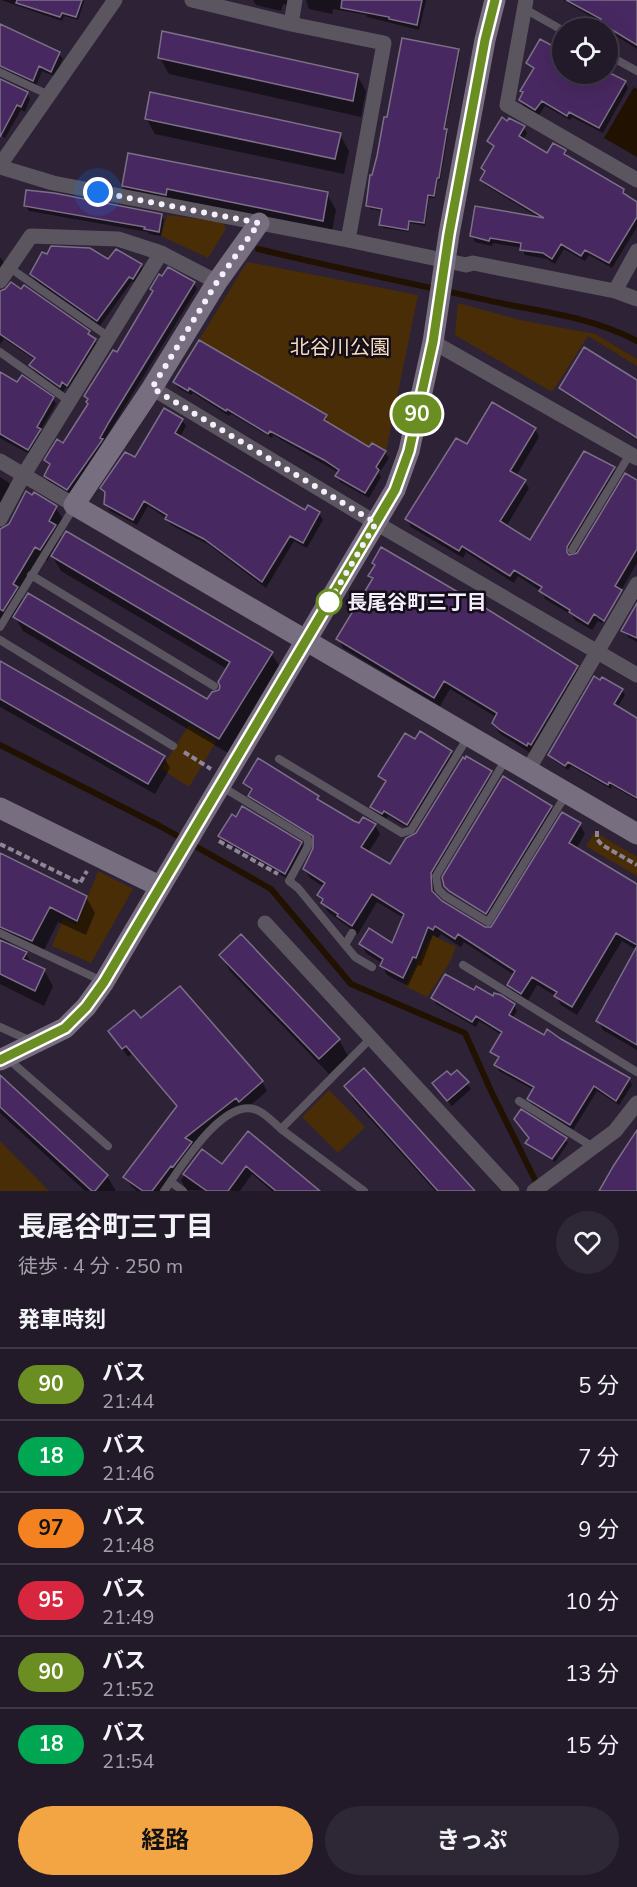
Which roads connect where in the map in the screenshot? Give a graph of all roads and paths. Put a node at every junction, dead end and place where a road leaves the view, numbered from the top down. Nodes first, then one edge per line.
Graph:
1 (115, 0) edge
2 (192, 0) edge
3 (295, 0) edge
4 (495, 0) edge
5 (526, 4) edge
6 (552, 23) edge
7 (291, 24) junction
8 (618, 61) edge
9 (637, 71) edge
10 (0, 72) edge
11 (49, 95) junction
12 (0, 166) edge
13 (637, 180) edge
14 (259, 223) junction
15 (348, 240) junction
16 (637, 251) edge
17 (161, 253) junction
18 (444, 266) junction
19 (10, 268) junction
20 (0, 281) edge
21 (217, 282) junction
22 (615, 291) junction
23 (637, 299) edge
24 (109, 337) junction
25 (433, 342) junction
26 (0, 352) edge
27 (152, 388) junction
28 (69, 401) junction
29 (634, 456) edge
30 (0, 461) edge
31 (23, 476) junction
32 (74, 506) junction
33 (0, 519) edge
34 (376, 523) junction
35 (572, 550) dead end
36 (31, 575) junction
37 (637, 584) edge
38 (0, 627) edge
39 (0, 640) edge
40 (307, 640) junction
41 (597, 650) junction
42 (637, 675) edge
43 (214, 686) dead end
44 (469, 736) junction
45 (173, 746) joint
46 (506, 758) junction
47 (279, 759) dead end
48 (528, 770) junction
49 (216, 777) junction
50 (567, 793) junction
51 (0, 808) edge
52 (598, 825) dead end
53 (637, 834) edge
54 (219, 841) dead end
55 (0, 844) edge
56 (90, 865) dead end
57 (637, 866) edge
58 (289, 880) junction
59 (159, 886) junction
60 (265, 923) dead end
61 (0, 933) edge
62 (352, 933) dead end
63 (345, 945) junction
64 (463, 965) dead end
65 (372, 967) dead end
66 (104, 982) junction
67 (0, 1027) edge
68 (372, 1037) junction
69 (35, 1043) junction
70 (3, 1058) edge
71 (637, 1072) edge
72 (519, 1101) dead end
73 (637, 1103) edge
74 (281, 1129) junction
75 (108, 1146) dead end
76 (593, 1147) junction
77 (171, 1182) junction
78 (541, 1186) edge
79 (164, 1191) edge
80 (183, 1191) edge
81 (364, 1191) edge
82 (512, 1191) edge

1 - 11 street
2 - 7 street
3 - 7 street
4 - 18 street
5 - 6 lane
5 - 13 street
7 - 15 street
8 - 9 lane
10 - 11 lane
11 - 12 street
12 - 14 street
14 - 15 street
14 - 21 street
15 - 18 street
16 - 22 street
17 - 19 street
17 - 21 street
17 - 24 street
18 - 22 street
18 - 25 street
19 - 20 street
19 - 24 lane
21 - 27 street
22 - 23 street
24 - 28 street
25 - 29 street
25 - 34 street
26 - 28 lane
27 - 32 street
27 - 34 street
28 - 31 street
29 - 35 lane
30 - 31 street
31 - 32 street
31 - 33 street
32 - 36 lane
32 - 40 street
34 - 40 street
34 - 41 street
36 - 38 lane
36 - 43 lane
37 - 41 street
39 - 45 lane
40 - 44 street
40 - 49 street
41 - 42 street
41 - 48 street
44 - 46 street
44 - 47 lane
45 - 49 path
46 - 48 street
46 - 50 lane
48 - 50 street
49 - 58 lane
49 - 59 street
50 - 53 street
51 - 59 street
52 - 57 path
54 - 58 path
55 - 56 path
58 - 63 lane
59 - 66 street
60 - 68 street
61 - 66 lane
62 - 63 lane
63 - 65 lane
64 - 71 lane
66 - 69 street
67 - 69 lane
68 - 74 lane
68 - 82 street
69 - 70 street
70 - 75 lane
72 - 76 lane
73 - 76 street
74 - 77 lane
74 - 81 lane
76 - 78 street
77 - 79 lane
77 - 80 lane

